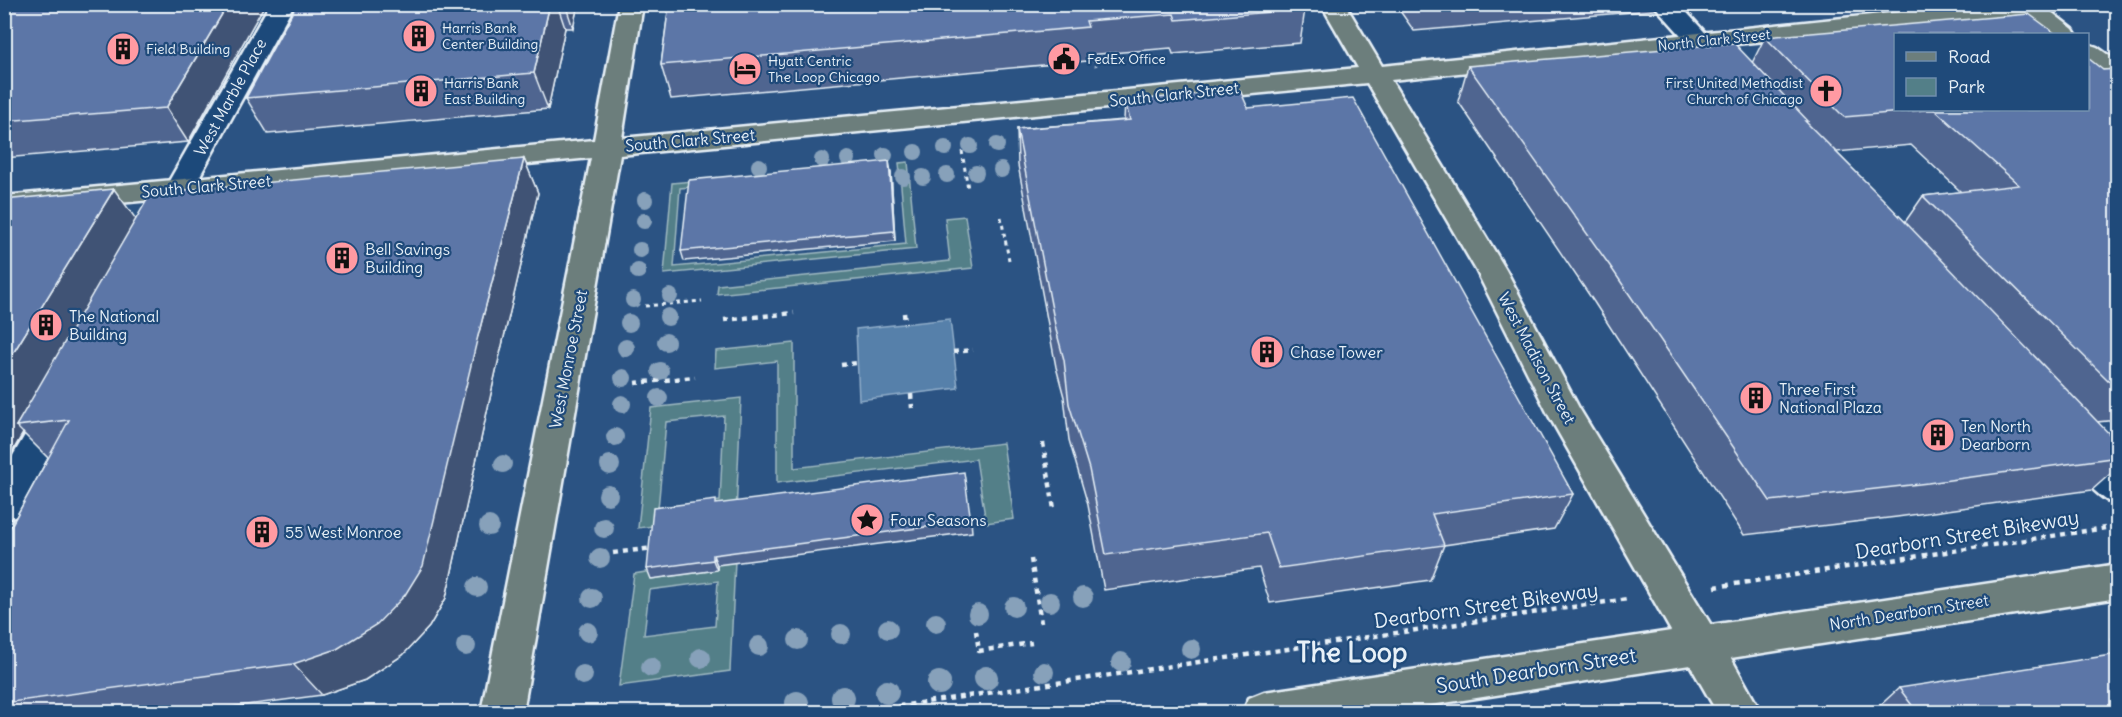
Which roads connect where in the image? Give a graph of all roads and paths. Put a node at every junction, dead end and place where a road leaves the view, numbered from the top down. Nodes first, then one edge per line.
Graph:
1 (282, 4) edge
2 (631, 4) edge
3 (1333, 4) edge
4 (1665, 4) edge
5 (2053, 4) edge
6 (2027, 6) edge
7 (1994, 7) edge
8 (2063, 33) edge
9 (1699, 41) junction
10 (1090, 46) edge
11 (2089, 53) edge
12 (1096, 66) dead end
13 (1375, 75) junction
14 (2118, 75) edge
15 (1740, 86) edge
16 (606, 148) junction
17 (962, 151) dead end
18 (180, 188) junction
19 (968, 189) dead end
20 (4, 206) edge
21 (1001, 217) dead end
22 (149, 243) edge
23 (1008, 260) dead end
24 (702, 301) dead end
25 (645, 306) dead end
26 (794, 313) dead end
27 (904, 314) dead end
28 (724, 320) dead end
29 (905, 324) dead end
30 (973, 350) dead end
31 (954, 352) dead end
32 (857, 363) dead end
33 (841, 365) dead end
34 (695, 377) dead end
35 (74, 379) edge
36 (635, 383) dead end
37 (911, 394) dead end
38 (912, 408) dead end
39 (2054, 423) edge
40 (1043, 443) dead end
41 (2118, 491) edge
42 (4, 505) edge
43 (1054, 509) dead end
44 (2052, 519) dead end
45 (2012, 526) dead end
46 (2107, 527) dead end
47 (654, 548) edge
48 (613, 553) dead end
49 (1031, 559) dead end
50 (2118, 580) edge
51 (1670, 593) junction
52 (1041, 623) dead end
53 (976, 632) dead end
54 (2118, 639) edge
55 (2111, 640) dead end
56 (1032, 644) dead end
57 (1700, 644) junction
58 (502, 712) edge
59 (859, 712) edge
60 (1264, 712) edge
61 (1740, 712) edge

1 - 18 lane, West Marble Place
2 - 16 main road, West Monroe Street
3 - 13 main road, West Madison Street
4 - 9 lane
5 - 6 main road, North Clark Street
6 - 7 main road, North Clark Street
6 - 8 main road
7 - 9 main road, North Clark Street
9 - 13 main road, North Clark Street
9 - 15 lane
10 - 12 path
11 - 14 main road
13 - 16 main road, South Clark Street
13 - 51 main road, West Madison Street
16 - 18 main road, South Clark Street
16 - 58 main road, West Monroe Street
17 - 19 path
18 - 20 main road, South Clark Street
18 - 22 lane, West Marble Place
21 - 23 path
24 - 25 path
26 - 28 path
27 - 29 path
30 - 31 path
32 - 33 path
34 - 36 path
35 - 42 lane
37 - 38 path
39 - 41 lane
40 - 43 path
44 - 45 path
46 - 51 path, Dearborn Street Bikeway
47 - 48 path
49 - 52 path
50 - 57 main road, North Dearborn Street
51 - 57 main road, West Madison Street
51 - 59 path, Dearborn Street Bikeway
53 - 56 path
54 - 55 path
57 - 60 main road, South Dearborn Street
57 - 61 main road, West Madison Street

